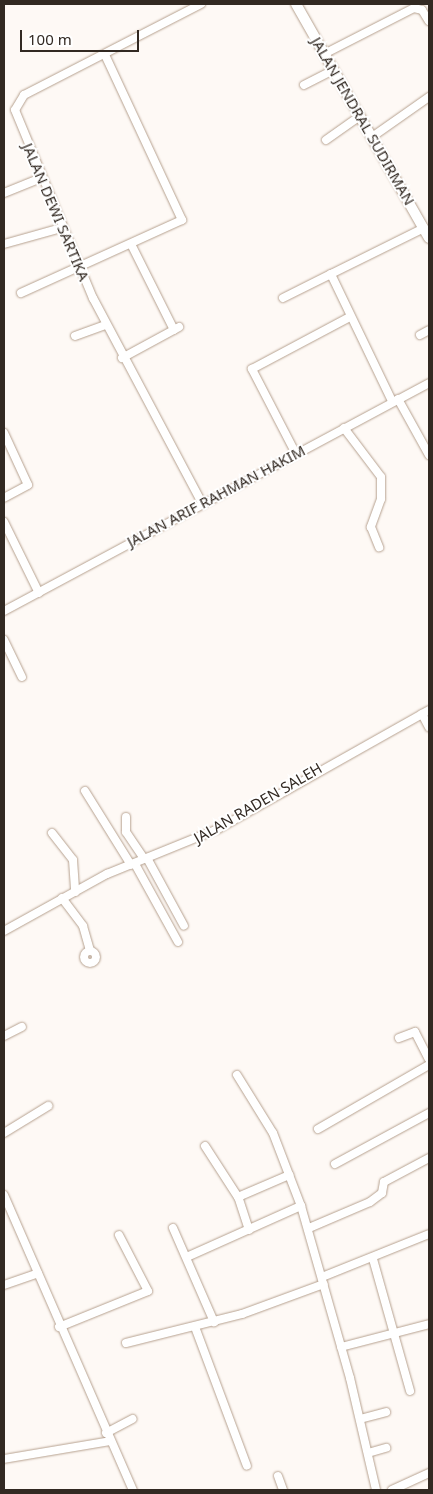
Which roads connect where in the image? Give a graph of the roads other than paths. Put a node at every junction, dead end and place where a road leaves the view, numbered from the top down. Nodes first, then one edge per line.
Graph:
1 (200, 4) edge
2 (296, 4) edge
3 (424, 7) edge
4 (429, 21) edge
5 (324, 54) junction
6 (105, 55) junction
7 (333, 70) junction
8 (304, 85) dead end
9 (429, 97) edge
10 (360, 116) junction
11 (372, 137) junction
12 (326, 140) dead end
13 (41, 178) junction
14 (4, 193) edge
15 (61, 228) junction
16 (424, 228) junction
17 (429, 238) edge
18 (4, 244) edge
19 (131, 244) junction
20 (78, 266) junction
21 (331, 274) junction
22 (21, 293) dead end
23 (284, 298) dead end
24 (350, 317) junction
25 (106, 325) junction
26 (429, 330) edge
27 (420, 334) dead end
28 (75, 336) dead end
29 (122, 358) junction
30 (429, 383) edge
31 (395, 400) junction
32 (344, 428) junction
33 (4, 433) edge
34 (296, 454) junction
35 (429, 455) edge
36 (4, 498) edge
37 (203, 505) junction
38 (4, 522) edge
39 (379, 547) dead end
40 (39, 593) junction
41 (4, 611) edge
42 (4, 640) edge
43 (22, 677) dead end
44 (429, 710) edge
45 (422, 714) junction
46 (429, 727) edge
47 (85, 791) dead end
48 (126, 817) dead end
49 (52, 833) dead end
50 (145, 858) junction
51 (133, 864) junction
52 (75, 892) junction
53 (62, 898) junction
54 (184, 926) dead end
55 (4, 931) edge
56 (178, 942) dead end
57 (90, 950) dead end
58 (22, 1027) dead end
59 (4, 1036) edge
60 (399, 1038) dead end
61 (429, 1059) edge
62 (429, 1065) edge
63 (237, 1076) dead end
64 (48, 1106) dead end
65 (429, 1113) edge
66 (318, 1129) dead end
67 (4, 1133) edge
68 (206, 1146) dead end
69 (429, 1158) edge
70 (335, 1164) dead end
71 (289, 1175) junction
72 (4, 1197) edge
73 (238, 1197) junction
74 (301, 1206) junction
75 (172, 1228) dead end
76 (309, 1228) junction
77 (249, 1230) junction
78 (119, 1234) dead end
79 (429, 1234) edge
80 (189, 1256) junction
81 (373, 1259) junction
82 (38, 1273) junction
83 (323, 1281) junction
84 (4, 1285) edge
85 (214, 1322) junction
86 (429, 1324) edge
87 (59, 1327) junction
88 (195, 1327) junction
89 (393, 1332) junction
90 (126, 1343) dead end
91 (342, 1347) junction
92 (410, 1391) dead end
93 (386, 1412) dead end
94 (360, 1418) junction
95 (132, 1419) dead end
96 (108, 1437) junction
97 (386, 1448) dead end
98 (368, 1454) junction
99 (4, 1459) edge
100 (247, 1466) dead end
101 (429, 1473) edge
102 (278, 1476) dead end
103 (132, 1490) edge
104 (283, 1490) edge
105 (376, 1490) edge
106 (392, 1490) edge

1 - 6 street, JALAN DEWI SARTIKA
2 - 5 street, JALAN JENDRAL SUDIRMAN
3 - 4 street
3 - 5 street
5 - 7 street, JALAN JENDRAL SUDIRMAN
6 - 13 street, JALAN DEWI SARTIKA
6 - 19 street
7 - 8 street
7 - 10 street, JALAN JENDRAL SUDIRMAN
9 - 11 street
10 - 11 street, JALAN JENDRAL SUDIRMAN
10 - 12 street
11 - 16 street, JALAN JENDRAL SUDIRMAN
13 - 14 street
13 - 15 street, JALAN DEWI SARTIKA
15 - 18 street
15 - 20 street, JALAN DEWI SARTIKA
16 - 17 street, JALAN JENDRAL SUDIRMAN
16 - 21 street
19 - 20 street
19 - 29 street
20 - 22 street
20 - 25 street, JALAN DEWI SARTIKA
21 - 23 street
21 - 24 street
24 - 31 street
24 - 34 street
25 - 28 street
25 - 29 street, JALAN DEWI SARTIKA
26 - 27 street
29 - 37 street, JALAN DEWI SARTIKA
30 - 31 street, JALAN ARIF RAHMAN HAKIM
31 - 32 street, JALAN ARIF RAHMAN HAKIM
31 - 35 street
32 - 34 street, JALAN ARIF RAHMAN HAKIM
32 - 39 street
33 - 36 street
34 - 37 street, JALAN ARIF RAHMAN HAKIM
37 - 40 street, JALAN ARIF RAHMAN HAKIM
38 - 40 street
40 - 41 street, JALAN ARIF RAHMAN HAKIM
42 - 43 street
44 - 45 street, JALAN RADEN SALEH
45 - 46 street
45 - 50 street, JALAN RADEN SALEH
47 - 51 street
48 - 50 street
49 - 52 street
50 - 51 street, JALAN RADEN SALEH
50 - 54 street
51 - 52 street, JALAN RADEN SALEH
51 - 56 street
52 - 53 street, JALAN RADEN SALEH
53 - 55 street, JALAN RADEN SALEH
53 - 57 street
58 - 59 street
60 - 61 street
62 - 66 street
63 - 71 street
64 - 67 street
65 - 70 street
68 - 73 street
69 - 76 street
71 - 73 street
71 - 74 street
72 - 82 street
73 - 77 street
74 - 76 street
74 - 77 street
75 - 80 street
76 - 83 street
77 - 80 street
78 - 87 street
79 - 81 street
80 - 85 street
81 - 83 street
81 - 89 street
82 - 84 street
82 - 87 street
83 - 85 street
83 - 91 street
85 - 88 street
86 - 89 street
87 - 96 street
88 - 90 street
88 - 100 street
89 - 91 street
89 - 92 street
91 - 94 street
93 - 94 street
94 - 98 street
95 - 96 street
96 - 99 street
96 - 103 street
97 - 98 street
98 - 105 street
101 - 106 street
102 - 104 street

